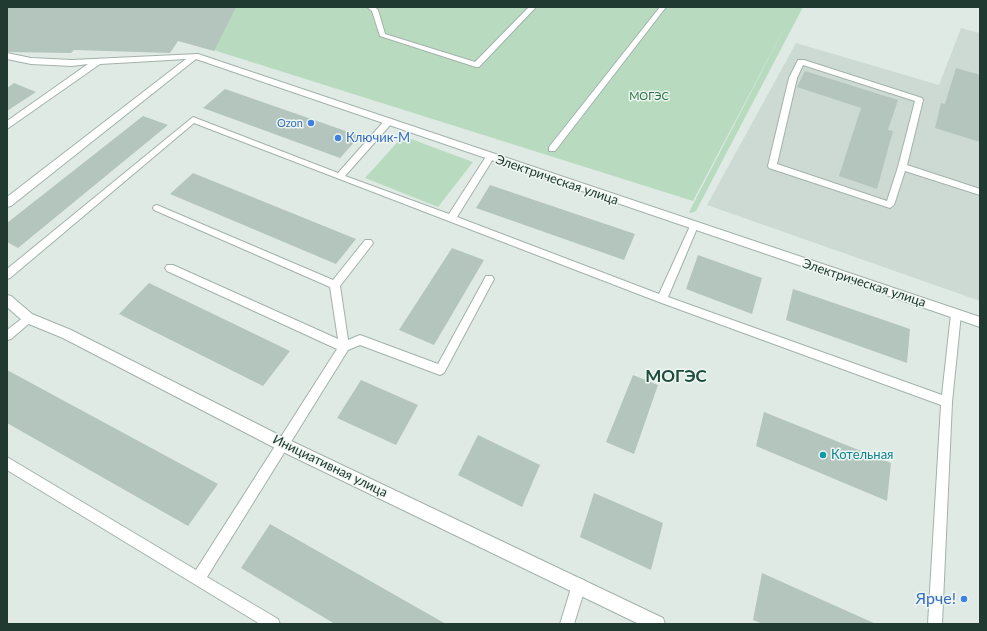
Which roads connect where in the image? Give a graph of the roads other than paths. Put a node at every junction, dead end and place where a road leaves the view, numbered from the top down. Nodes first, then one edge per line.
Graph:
1 (370, 7) edge
2 (533, 7) edge
3 (664, 7) edge
4 (7, 56) edge
5 (195, 56) junction
6 (98, 61) junction
7 (389, 121) junction
8 (7, 126) edge
9 (552, 149) dead end
10 (490, 157) junction
11 (902, 167) junction
12 (339, 176) junction
13 (980, 192) edge
14 (7, 203) edge
15 (157, 208) dead end
16 (451, 218) junction
17 (694, 226) junction
18 (368, 243) dead end
19 (170, 268) dead end
20 (7, 275) edge
21 (489, 279) dead end
22 (335, 285) junction
23 (662, 299) junction
24 (7, 300) edge
25 (956, 314) junction
26 (28, 318) junction
27 (980, 322) edge
28 (7, 336) edge
29 (344, 347) junction
30 (947, 402) junction
31 (282, 444) junction
32 (7, 463) edge
33 (198, 579) junction
34 (579, 585) junction
35 (272, 624) edge
36 (567, 624) edge
37 (657, 624) edge
38 (935, 624) edge

1 - 2 lane
3 - 9 lane
4 - 6 street
5 - 6 street, Электрическая улица
5 - 7 street, Электрическая улица
5 - 14 street
6 - 8 street
7 - 10 street, Электрическая улица
7 - 12 lane
10 - 16 lane
10 - 17 street, Электрическая улица
11 - 11 lane
11 - 13 lane
12 - 16 lane
12 - 20 lane
15 - 22 lane
16 - 23 lane
17 - 23 lane
17 - 25 street, Электрическая улица
18 - 22 lane
19 - 29 lane
21 - 29 lane
22 - 29 lane
23 - 30 lane
24 - 26 street, Инициативная улица
25 - 27 street, Электрическая улица
25 - 30 lane
26 - 28 lane
26 - 31 street, Инициативная улица
29 - 31 lane
30 - 38 lane
31 - 33 lane
31 - 34 street, Инициативная улица
32 - 33 lane
33 - 35 lane
34 - 36 lane
34 - 37 street, Инициативная улица

